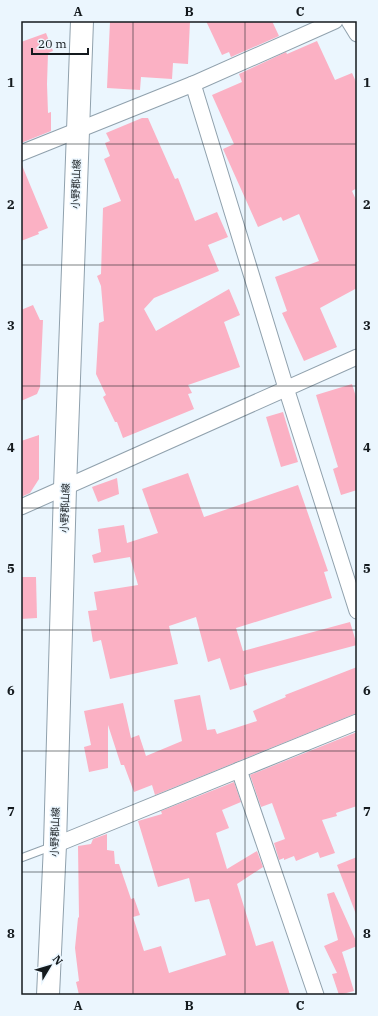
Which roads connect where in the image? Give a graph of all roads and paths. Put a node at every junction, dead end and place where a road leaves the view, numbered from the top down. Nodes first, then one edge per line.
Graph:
1 (82, 21) edge
2 (335, 21) edge
3 (349, 21) edge
4 (357, 34) edge
5 (193, 84) junction
6 (78, 130) junction
7 (21, 153) edge
8 (356, 359) edge
9 (286, 388) junction
10 (65, 488) junction
11 (21, 507) edge
12 (357, 611) edge
13 (357, 722) edge
14 (240, 770) junction
15 (55, 845) junction
16 (21, 858) edge
17 (48, 995) edge
18 (316, 995) edge

1 - 6 main road, 小野郡山線
2 - 5 street
3 - 4 street
5 - 6 street
5 - 9 street
6 - 7 street
6 - 10 main road, 小野郡山線
8 - 9 street
9 - 10 street
9 - 12 street
10 - 11 street
10 - 15 main road, 小野郡山線
13 - 14 street
14 - 15 street
14 - 18 street
15 - 16 lane
15 - 17 main road, 小野郡山線

